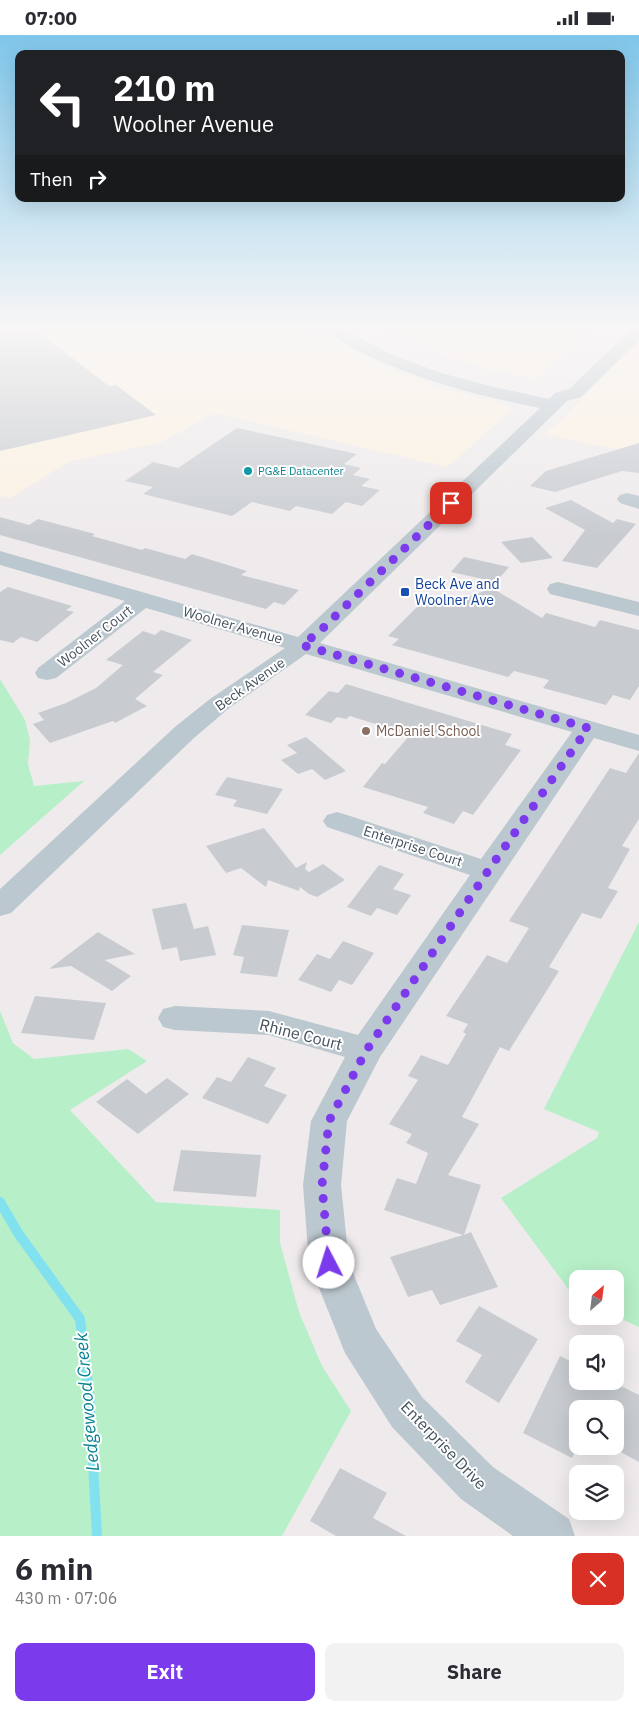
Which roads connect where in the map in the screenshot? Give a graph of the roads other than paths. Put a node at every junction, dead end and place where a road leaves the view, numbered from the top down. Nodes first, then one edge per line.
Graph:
1 (537, 398) edge
2 (548, 398) edge
3 (564, 398) edge
4 (557, 401) junction
5 (0, 558) edge
6 (558, 589) dead end
7 (143, 599) junction
8 (639, 609) edge
9 (302, 645) junction
10 (47, 673) dead end
11 (588, 728) junction
12 (639, 743) edge
13 (338, 821) dead end
14 (488, 871) junction
15 (0, 906) edge
16 (175, 1018) dead end
17 (366, 1051) junction
18 (552, 1536) edge

1 - 4 street
2 - 4 street
3 - 4 street, Beck Avenue
4 - 9 street, Beck Avenue
5 - 7 street, Woolner Avenue
6 - 8 street
7 - 9 street, Woolner Avenue
7 - 10 street, Woolner Court
9 - 11 street, Woolner Avenue
9 - 15 street, Beck Avenue
11 - 12 street, Woolner Avenue
11 - 14 street, Enterprise Drive
13 - 14 street, Enterprise Court
14 - 17 street, Enterprise Drive
16 - 17 street, Rhine Court
17 - 18 street, Enterprise Drive

